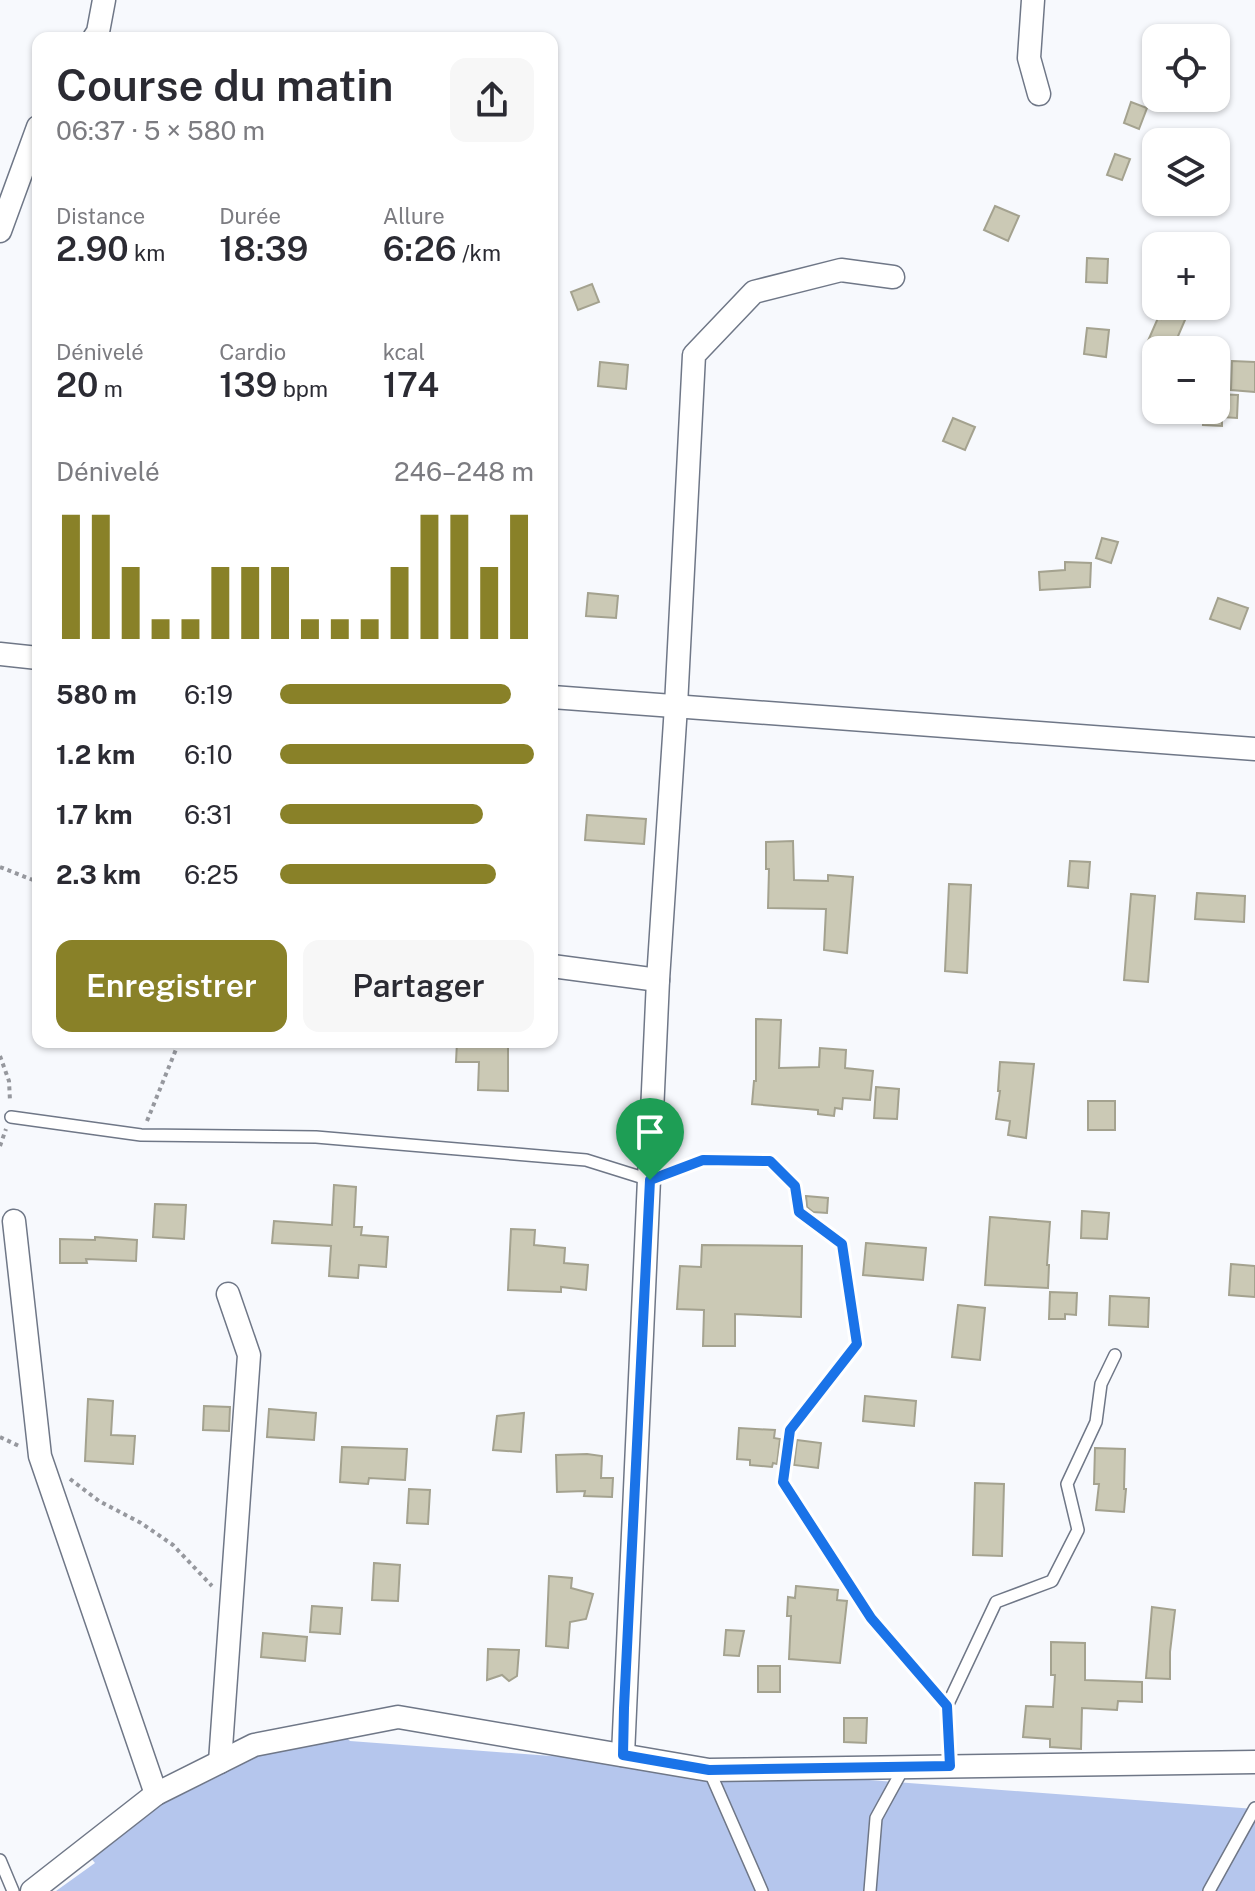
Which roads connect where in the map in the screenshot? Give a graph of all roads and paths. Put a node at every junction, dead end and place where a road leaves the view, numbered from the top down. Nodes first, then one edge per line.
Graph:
1 (104, 0) edge
2 (1033, 0) edge
3 (98, 32) edge
4 (1039, 94) dead end
5 (32, 143) edge
6 (0, 231) edge
7 (893, 277) dead end
8 (0, 654) edge
9 (32, 657) edge
10 (558, 697) edge
11 (676, 706) junction
12 (1255, 749) edge
13 (0, 867) edge
14 (32, 880) edge
15 (558, 967) edge
16 (658, 980) junction
17 (177, 1048) edge
18 (11, 1117) dead end
19 (141, 1135) junction
20 (650, 1180) junction
21 (14, 1221) dead end
22 (228, 1294) dead end
23 (1115, 1355) dead end
24 (0, 1437) edge
25 (40, 1456) junction
26 (231, 1608) junction
27 (947, 1706) junction
28 (623, 1755) junction
29 (220, 1762) junction
30 (1255, 1762) edge
31 (950, 1766) junction
32 (904, 1767) junction
33 (709, 1770) junction
34 (156, 1794) junction
35 (1255, 1808) edge
36 (0, 1860) edge
37 (13, 1891) edge
38 (32, 1891) edge
39 (762, 1891) edge
40 (870, 1891) edge
41 (1209, 1891) edge

1 - 3 street
2 - 4 street
5 - 6 street
7 - 11 street
8 - 9 street
10 - 11 street
11 - 12 street
11 - 16 street
13 - 14 path
15 - 16 street
16 - 20 street
17 - 19 path
18 - 19 lane
19 - 20 lane
20 - 27 lane
20 - 28 street
21 - 25 street
22 - 26 street
23 - 27 lane
24 - 25 path
25 - 26 path
25 - 34 street
26 - 29 street
27 - 31 lane
28 - 29 street
28 - 33 street
29 - 34 street
30 - 31 street
31 - 32 street
32 - 33 street
32 - 40 lane
33 - 39 lane
34 - 38 street
35 - 41 lane
36 - 37 lane

